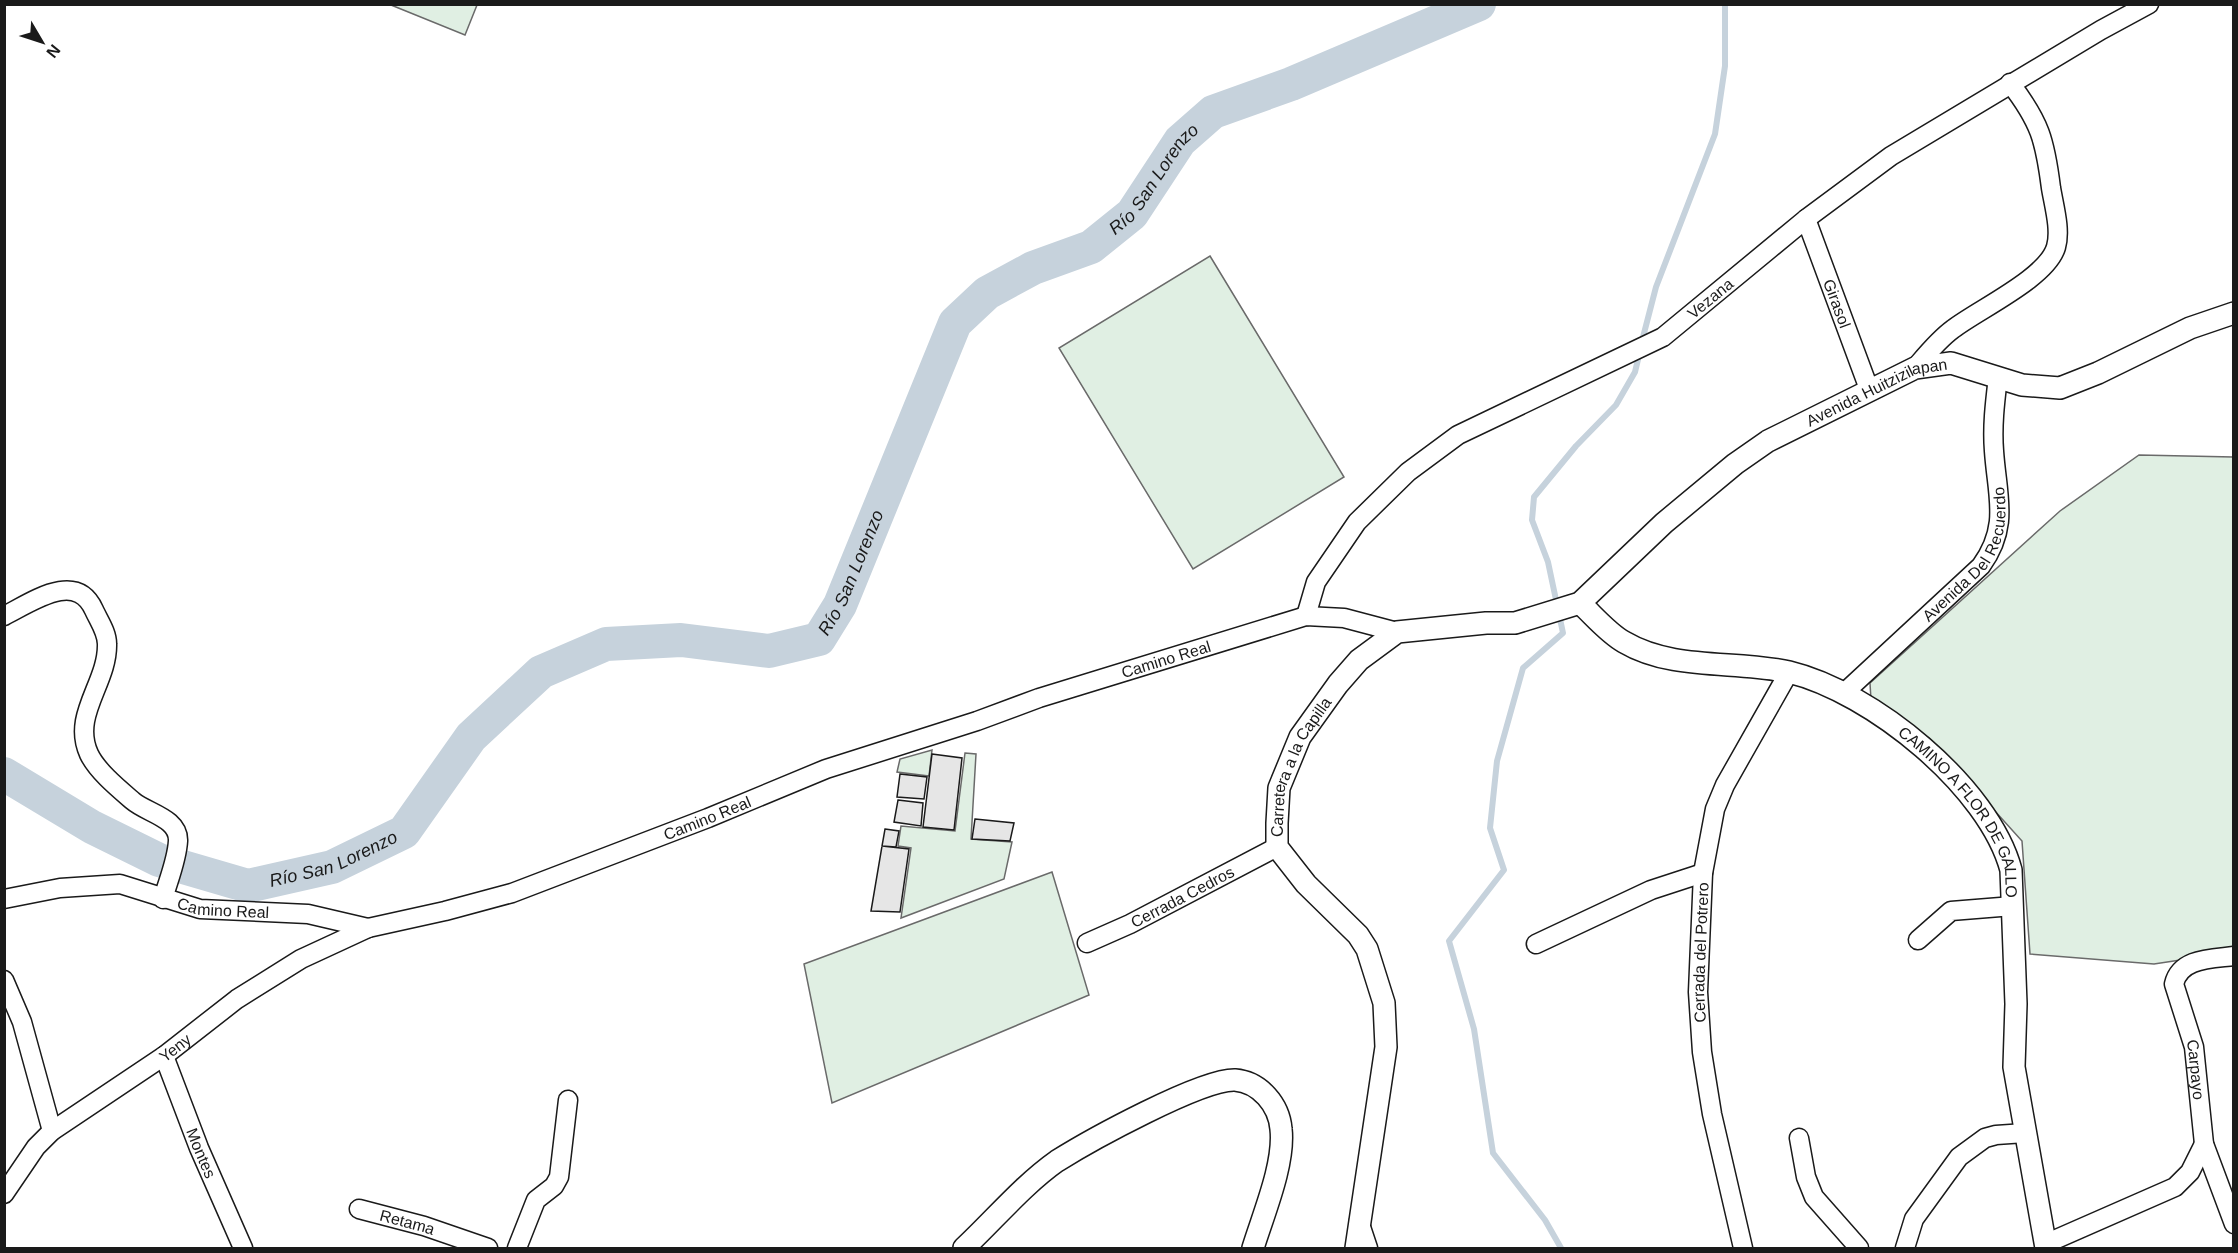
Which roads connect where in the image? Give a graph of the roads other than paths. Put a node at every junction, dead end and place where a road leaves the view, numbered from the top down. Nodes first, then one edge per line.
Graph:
1 (2150, 4) edge
2 (2010, 84) junction
3 (1806, 219) junction
4 (2234, 313) edge
5 (1915, 368) junction
6 (1998, 377) junction
7 (1869, 389) junction
8 (1574, 606) junction
9 (4, 616) edge
10 (1306, 616) junction
11 (1397, 632) junction
12 (1789, 672) junction
13 (1844, 693) junction
14 (1277, 847) junction
15 (1703, 873) junction
16 (4, 898) edge
17 (163, 899) junction
18 (2013, 906) junction
19 (368, 928) junction
20 (1918, 940) dead end
21 (1087, 943) dead end
22 (1536, 944) dead end
23 (2234, 956) edge
24 (4, 980) edge
25 (164, 1056) junction
26 (568, 1100) dead end
27 (52, 1131) junction
28 (2025, 1133) junction
29 (1799, 1138) dead end
30 (2204, 1144) junction
31 (4, 1194) edge
32 (359, 1209) dead end
33 (1358, 1219) junction
34 (2234, 1224) edge
35 (2045, 1246) edge
36 (243, 1248) edge
37 (488, 1248) edge
38 (517, 1248) edge
39 (964, 1248) edge
40 (1253, 1248) edge
41 (1356, 1248) edge
42 (1368, 1248) edge
43 (1743, 1248) edge
44 (1859, 1248) edge
45 (1905, 1248) edge

1 - 2 street, Vezana
2 - 3 street, Vezana
2 - 5 street
3 - 7 street, Girasol
3 - 10 street, Vezana
4 - 6 street, Avenida Huitzizilapan
5 - 6 street, Avenida Huitzizilapan
5 - 7 street, Avenida Huitzizilapan
6 - 13 street, Avenida Del Recuerdo
7 - 8 street, Avenida Huitzizilapan
8 - 11 street, Carretera a la Capilla
8 - 12 street, CAMINO A FLOR DE GALLO
9 - 17 street
10 - 11 street, Camino Real
10 - 19 street, Camino Real
11 - 14 street, Carretera a la Capilla
12 - 13 street, CAMINO A FLOR DE GALLO
12 - 15 street, Cerrada del Potrero
13 - 18 street, CAMINO A FLOR DE GALLO
14 - 21 street, Cerrada Cedros
14 - 33 street, Carretera a la Capilla
15 - 22 street
15 - 43 street, Cerrada del Potrero
16 - 17 street, Camino Real
17 - 19 street, Camino Real
18 - 20 street
18 - 28 street, CAMINO A FLOR DE GALLO
19 - 25 street, Yeny
23 - 30 street, Carpayo
24 - 27 street
25 - 27 street, Yeny
25 - 36 street, Montes
26 - 38 street
27 - 31 street, Yeny
28 - 35 street, CAMINO A FLOR DE GALLO
28 - 45 street
29 - 44 street
30 - 34 street, Carpayo
30 - 35 street
32 - 37 street, Retama
33 - 41 street, Carretera a la Capilla
33 - 42 street
39 - 40 street

